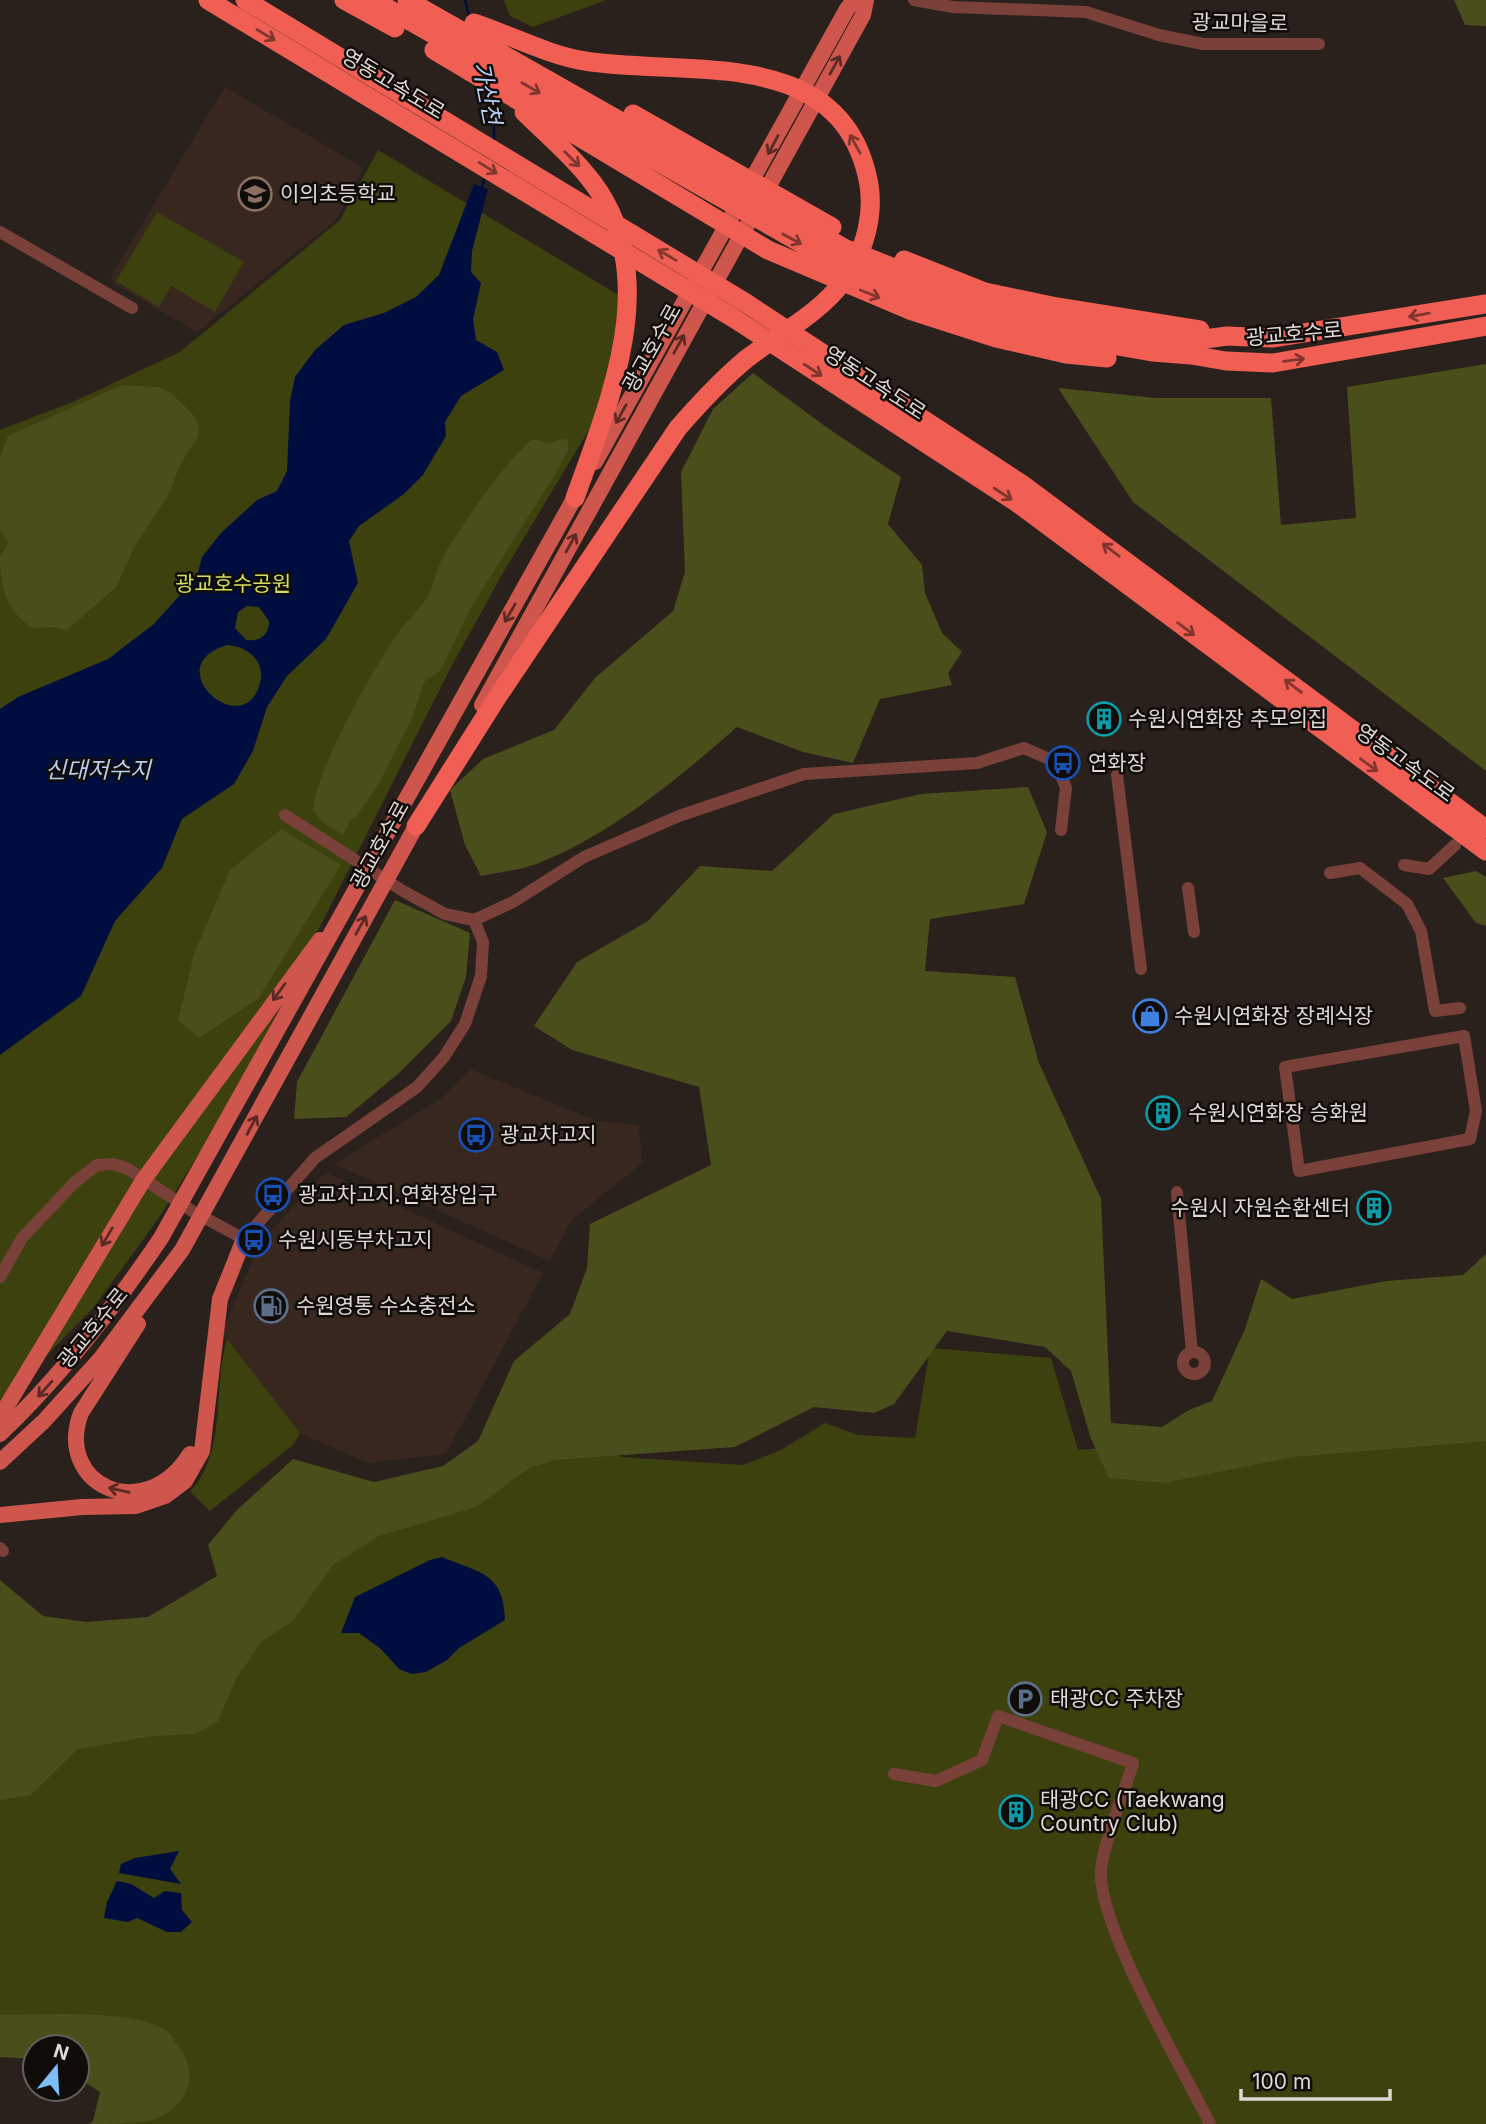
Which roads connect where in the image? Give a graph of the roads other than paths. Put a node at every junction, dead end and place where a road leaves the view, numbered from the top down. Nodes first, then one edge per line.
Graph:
1 (208, 0) edge
2 (245, 0) edge
3 (344, 0) edge
4 (373, 0) edge
5 (407, 0) edge
6 (854, 0) edge
7 (866, 0) edge
8 (914, 0) edge
9 (437, 8) edge
10 (511, 42) junction
11 (1319, 44) dead end
12 (452, 53) junction
13 (524, 107) junction
14 (434, 124) junction
15 (759, 185) junction
16 (734, 231) junction
17 (0, 232) edge
18 (1486, 304) edge
19 (132, 309) dead end
20 (741, 311) junction
21 (1486, 326) edge
22 (1227, 336) junction
23 (1152, 345) junction
24 (1226, 361) junction
25 (575, 498) junction
26 (1117, 775) dead end
27 (285, 816) dead end
28 (1486, 829) edge
29 (1062, 830) dead end
30 (412, 833) junction
31 (1455, 845) dead end
32 (1486, 851) edge
33 (1404, 864) dead end
34 (1330, 873) dead end
35 (1188, 888) dead end
36 (338, 920) junction
37 (474, 920) junction
38 (1195, 932) dead end
39 (1141, 969) dead end
40 (1460, 1008) dead end
41 (1464, 1036) joint
42 (144, 1180) junction
43 (1177, 1192) dead end
44 (244, 1240) junction
45 (0, 1277) edge
46 (141, 1305) junction
47 (1192, 1352) dead end
48 (0, 1417) edge
49 (204, 1427) junction
50 (0, 1434) edge
51 (0, 1462) edge
52 (0, 1515) edge
53 (894, 1774) dead end
54 (1210, 2124) edge

1 -> 14 highway, 영동고속도로
2 - 14 highway, 영동고속도로
3 - 12 highway
4 - 12 highway, 광교호수로
5 - 9 highway, 광교호수로
6 -> 15 main road, 광교호수로
15 -> 7 main road, 광교호수로
8 - 11 street, 광교마을로
9 - 10 highway
9 - 23 highway, 광교호수로
10 - 15 highway
30 -> 10 highway
12 - 13 highway
12 -> 23 highway, 광교호수로
13 - 16 highway
13 -> 25 highway
14 - 20 highway, 영동고속도로
15 - 16 main road, 광교호수로
15 - 22 highway
16 -> 24 highway
16 -> 25 main road, 광교호수로
30 -> 16 main road, 광교호수로
17 - 19 street
18 -> 22 highway, 광교호수로
28 -> 20 highway, 영동고속도로
20 -> 32 highway, 영동고속도로
24 -> 21 highway, 광교호수로
22 - 23 highway, 광교호수로
23 - 24 highway, 광교호수로
25 -> 36 main road, 광교호수로
26 - 39 street
27 - 37 street
29 - 37 street
46 -> 30 main road, 광교호수로
31 - 33 street
34 - 40 street
35 - 38 street
36 -> 42 main road
36 -> 50 main road, 광교호수로
37 - 44 street
41 - 41 street
42 - 44 street
42 - 45 street
42 -> 48 main road
43 - 47 street
44 - 49 main road
49 -> 46 main road
46 - 51 main road, 광교호수로
49 - 52 main road
53 - 54 street

